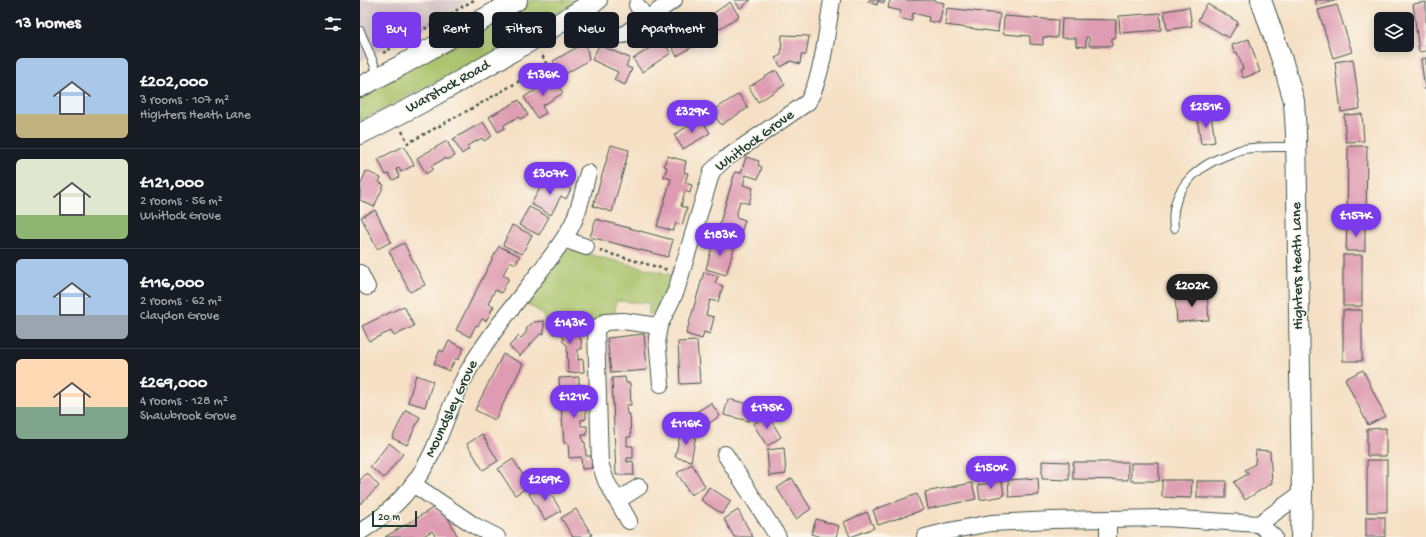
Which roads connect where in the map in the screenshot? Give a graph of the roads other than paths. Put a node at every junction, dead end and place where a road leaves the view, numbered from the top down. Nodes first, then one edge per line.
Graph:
1 (517, 0) edge
2 (597, 0) edge
3 (674, 0) edge
4 (832, 0) edge
5 (1261, 0) edge
6 (638, 5) dead end
7 (642, 12) edge
8 (656, 12) edge
9 (360, 31) edge
10 (627, 32) edge
11 (623, 35) dead end
12 (376, 68) junction
13 (360, 87) edge
14 (360, 134) edge
15 (1296, 147) junction
16 (588, 173) dead end
17 (1174, 228) dead end
18 (564, 239) junction
19 (586, 247) road end
20 (659, 326) junction
21 (661, 384) dead end
22 (725, 454) dead end
23 (413, 484) junction
24 (639, 487) dead end
25 (1302, 493) junction
26 (617, 501) junction
27 (1108, 520) junction
28 (629, 521) dead end
29 (1260, 524) junction
30 (360, 532) edge
31 (497, 537) edge
32 (778, 537) edge
33 (925, 537) edge
34 (1108, 537) edge
35 (1274, 537) edge
36 (1301, 537) edge

1 - 12 street
2 - 14 street, Warstock Road
3 - 8 street
4 - 20 street, Whitlock Grove
5 - 15 street, Highters Heath Lane
6 - 7 street
9 - 12 lane
10 - 11 street
12 - 13 street
15 - 17 lane
15 - 25 street, Highters Heath Lane
16 - 18 street, Moundsley Grove
18 - 19 street
18 - 23 street, Moundsley Grove
20 - 21 street
20 - 26 street
22 - 32 street
23 - 30 street, Moundsley Grove
23 - 31 street
24 - 26 street
25 - 29 street
25 - 36 street, Highters Heath Lane
26 - 28 street
27 - 29 street
27 - 33 street
27 - 34 street
29 - 35 street

